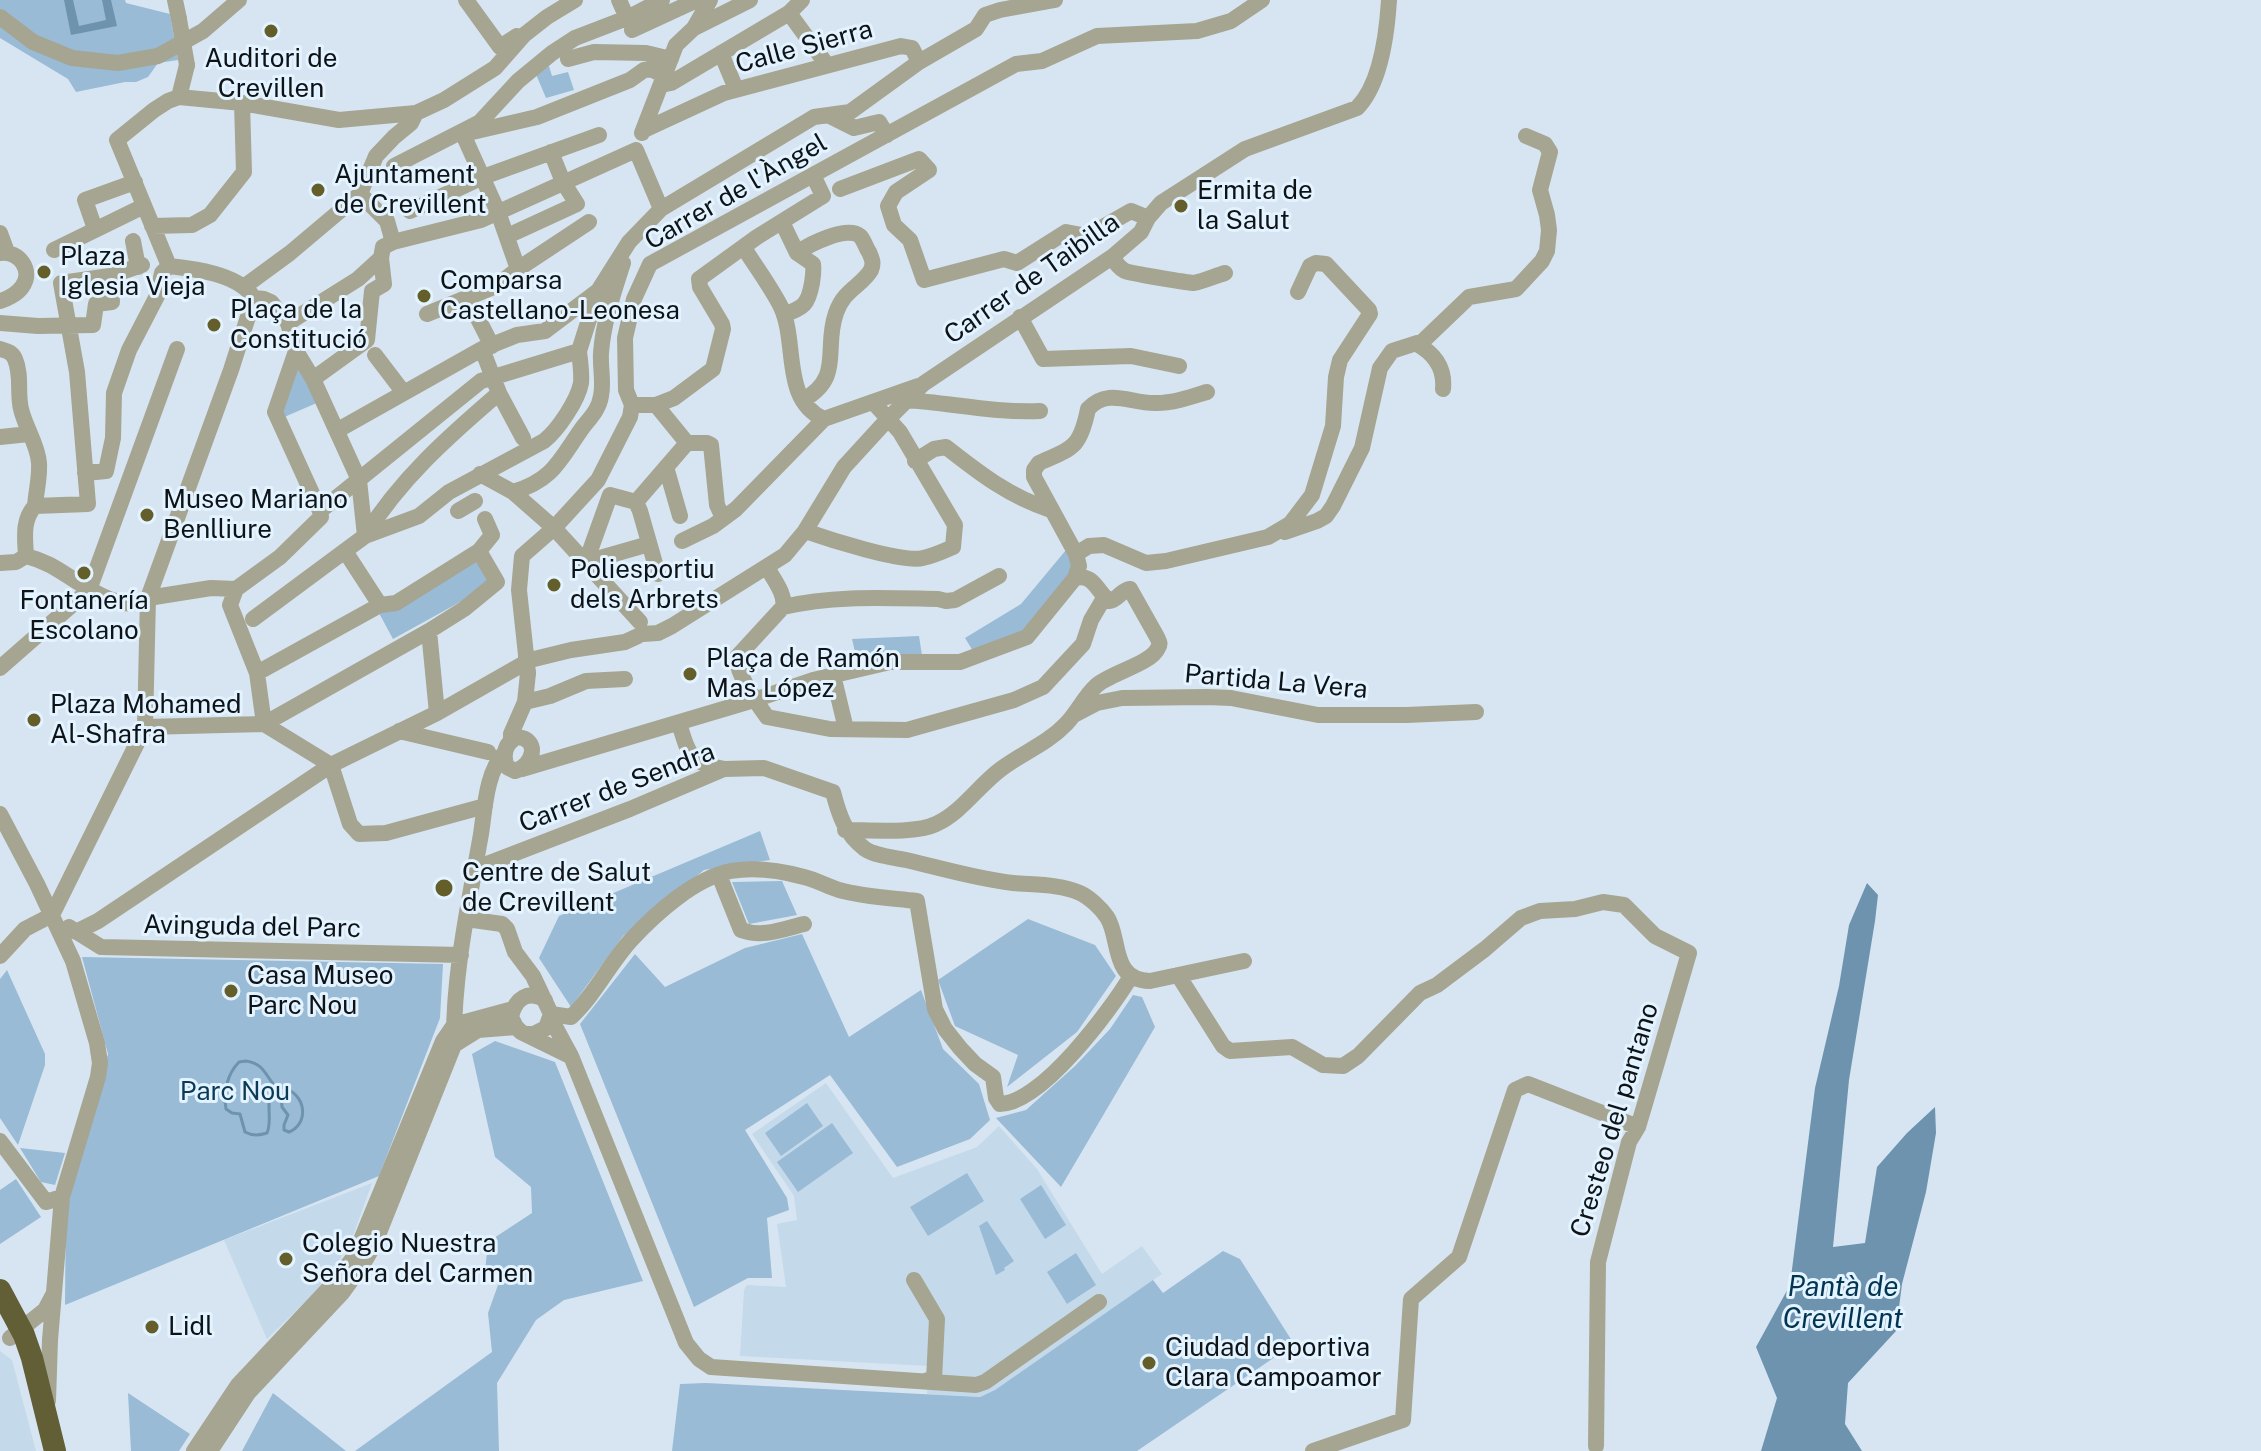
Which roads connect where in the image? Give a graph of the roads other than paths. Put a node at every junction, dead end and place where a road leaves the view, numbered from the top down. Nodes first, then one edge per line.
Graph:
1 (175, 0) edge
2 (239, 0) edge
3 (466, 0) edge
4 (575, 0) edge
5 (619, 0) edge
6 (662, 0) edge
7 (697, 0) edge
8 (710, 0) edge
9 (750, 0) edge
10 (802, 0) edge
11 (1055, 0) edge
12 (1262, 0) edge
13 (1389, 0) edge
14 (985, 8) edge
15 (789, 13) junction
16 (0, 17) edge
17 (630, 24) junction
18 (694, 28) junction
19 (524, 35) junction
20 (721, 53) junction
21 (568, 59) dead end
22 (671, 59) junction
23 (919, 62) junction
24 (827, 65) junction
25 (663, 80) junction
26 (736, 89) junction
27 (179, 97) junction
28 (242, 103) junction
29 (416, 113) junction
30 (828, 115) junction
31 (644, 130) junction
32 (462, 132) junction
33 (599, 135) dead end
34 (887, 135) junction
35 (1526, 136) dead end
36 (636, 150) junction
37 (551, 152) junction
38 (394, 166) dead end
39 (813, 175) junction
40 (483, 177) junction
41 (135, 182) junction
42 (563, 182) junction
43 (840, 189) dead end
44 (360, 194) junction
45 (144, 206) junction
46 (661, 209) junction
47 (410, 211) dead end
48 (498, 212) junction
49 (1148, 218) junction
50 (589, 222) dead end
51 (782, 222) junction
52 (152, 226) junction
53 (95, 229) junction
54 (0, 233) edge
55 (514, 233) dead end
56 (133, 241) dead end
57 (393, 242) junction
58 (629, 242) junction
59 (744, 248) junction
60 (54, 250) dead end
61 (3, 253) edge
62 (797, 253) junction
63 (1112, 257) junction
64 (381, 258) junction
65 (169, 266) junction
66 (518, 269) junction
67 (1225, 273) dead end
68 (110, 276) junction
69 (598, 291) junction
70 (249, 292) junction
71 (1298, 292) dead end
72 (468, 299) junction
73 (2, 301) edge
74 (427, 314) dead end
75 (784, 315) junction
76 (1020, 317) junction
77 (288, 323) junction
78 (68, 325) junction
79 (1, 327) edge
80 (1417, 344) junction
81 (487, 347) junction
82 (0, 349) edge
83 (177, 349) dead end
84 (296, 351) junction
85 (579, 351) junction
86 (375, 355) dead end
87 (1179, 366) dead end
88 (492, 377) junction
89 (313, 379) junction
90 (923, 384) junction
91 (1443, 389) dead end
92 (602, 390) junction
93 (1207, 392) dead end
94 (404, 393) junction
95 (499, 393) junction
96 (629, 397) junction
97 (803, 400) junction
98 (906, 400) junction
99 (873, 402) junction
100 (656, 405) junction
101 (1040, 411) dead end
102 (824, 419) junction
103 (887, 420) junction
104 (338, 430) junction
105 (29, 434) junction
106 (0, 437) edge
107 (113, 438) junction
108 (523, 438) dead end
109 (143, 441) junction
110 (687, 443) junction
111 (915, 461) junction
112 (483, 467) junction
113 (666, 467) junction
114 (85, 473) junction
115 (359, 480) junction
116 (513, 492) junction
117 (475, 501) dead end
118 (636, 502) junction
119 (35, 506) junction
120 (1051, 510) junction
121 (320, 511) junction
122 (458, 511) dead end
123 (680, 516) dead end
124 (723, 518) junction
125 (485, 519) dead end
126 (554, 528) junction
127 (805, 531) junction
128 (365, 536) junction
129 (1268, 537) junction
130 (682, 541) dead end
131 (649, 544) junction
132 (345, 551) junction
133 (479, 551) junction
134 (1076, 554) junction
135 (26, 556) junction
136 (586, 562) junction
137 (0, 563) edge
138 (767, 567) junction
139 (658, 574) dead end
140 (999, 576) dead end
141 (1075, 578) junction
142 (236, 589) junction
143 (89, 590) junction
144 (148, 598) junction
145 (1104, 598) junction
146 (380, 605) junction
147 (783, 607) junction
148 (253, 619) dead end
149 (637, 629) junction
150 (429, 631) junction
151 (528, 663) junction
152 (0, 668) edge
153 (257, 673) junction
154 (833, 675) junction
155 (625, 679) dead end
156 (754, 700) junction
157 (525, 702) junction
158 (1476, 712) dead end
159 (437, 713) junction
160 (1074, 714) junction
161 (679, 723) junction
162 (264, 724) junction
163 (145, 727) junction
164 (846, 729) junction
165 (399, 731) junction
166 (531, 744) junction
167 (501, 748) junction
168 (553, 760) junction
169 (331, 765) junction
170 (724, 769) junction
171 (520, 770) junction
172 (486, 803) junction
173 (0, 814) edge
174 (845, 830) junction
175 (5, 833) edge
176 (474, 869) junction
177 (719, 875) junction
178 (52, 915) junction
179 (466, 919) junction
180 (804, 924) dead end
181 (76, 932) junction
182 (461, 955) junction
183 (0, 956) edge
184 (1244, 961) dead end
185 (1178, 975) junction
186 (1131, 976) junction
187 (513, 1009) junction
188 (549, 1011) junction
189 (454, 1018) junction
190 (522, 1031) junction
191 (454, 1045) junction
192 (571, 1056) junction
193 (1638, 1127) junction
194 (0, 1141) edge
195 (62, 1197) junction
196 (914, 1280) dead end
197 (0, 1290) edge
198 (54, 1292) junction
199 (1099, 1302) dead end
200 (0, 1315) edge
201 (13, 1335) edge
202 (50, 1340) junction
203 (928, 1380) junction
204 (47, 1418) junction
205 (1596, 1446) dead end
206 (46, 1451) edge
207 (55, 1451) edge
208 (194, 1451) edge
209 (210, 1451) edge
210 (1313, 1451) edge

1 - 27 street, bridge
2 - 16 street
3 - 19 street
4 - 19 street
5 - 17 street
6 - 17 street
7 - 17 street
8 - 18 street
9 - 18 street
10 - 15 street
11 - 14 street
12 - 34 street, Carrer de l'Àngel
13 - 49 street, Carrer de Taibilla
14 - 23 street
15 - 20 street
15 - 24 street
17 - 32 street
18 - 22 street
19 - 29 street
20 - 25 street
20 - 26 street
21 - 22 street
22 - 25 street
23 - 24 street, Calle Sierra
23 - 30 street
24 - 26 street, Calle Sierra
25 - 31 street
25 - 32 street
26 - 31 street, Calle Sierra
27 - 28 street
27 - 41 street
28 - 29 street
28 - 52 street
29 - 44 street
30 - 34 street, Carrer de l'Àngel
30 - 46 street
31 - 36 street
32 - 38 street
32 - 40 street
33 - 37 street
34 - 39 street, Carrer de l'Àngel
35 - 80 street
36 - 42 street
36 - 46 street
37 - 40 street
37 - 42 street
39 - 51 street
39 - 96 street, Carrer de l'Àngel
40 - 47 street
40 - 48 street
41 - 45 street
41 - 53 street
42 - 48 street
42 - 55 street
43 - 49 street
44 - 57 street
44 - 70 street
45 - 52 street
45 - 53 street
46 - 58 street
48 - 57 street
48 - 66 street
49 - 63 street, Carrer de Taibilla
50 - 66 street
51 - 59 street
51 - 62 street
52 - 65 street
53 - 60 street
54 - 61 street
56 - 68 street
57 - 64 street
58 - 69 street
58 - 92 street
59 - 75 street
59 - 100 street
61 - 73 street
62 - 75 street
62 - 97 street
63 - 67 street
63 - 76 street, Carrer de Taibilla
64 - 77 street
64 - 89 street
65 - 70 street
65 - 107 street
66 - 72 street
68 - 78 street
68 - 78 street
69 - 81 street
69 - 85 street
70 - 77 street
70 - 144 street
71 - 129 street
72 - 74 street
72 - 81 street
73 - 79 street
75 - 97 street
76 - 87 street
76 - 90 street, Carrer de Taibilla
77 - 84 street
78 - 79 street
78 - 114 street
80 - 91 street
80 - 129 street
81 - 88 street
81 - 94 street
82 - 105 street
83 - 109 street
84 - 89 street
84 - 121 street
85 - 88 street
85 - 112 street
86 - 94 street
88 - 95 street
88 - 115 street
89 - 104 street
90 - 98 street
90 - 99 street
92 - 96 street
92 - 116 street
93 - 120 street
94 - 104 street
95 - 108 street
95 - 128 street
96 - 100 street
96 - 126 street
97 - 102 street
98 - 101 street
98 - 103 street
99 - 102 street
99 - 103 street
100 - 110 street
102 - 124 street
103 - 111 street
103 - 127 street
104 - 115 street
105 - 106 street
105 - 119 street
107 - 109 street
107 - 114 street
109 - 143 street
110 - 113 street
110 - 124 street
111 - 120 street
111 - 127 street
112 - 116 street
112 - 128 street
113 - 118 street
113 - 123 street
114 - 119 street
115 - 121 street
115 - 128 street
116 - 126 street
117 - 122 street
118 - 131 street
118 - 136 street
119 - 135 street
120 - 134 street
121 - 142 street
124 - 130 street
125 - 133 street
126 - 136 street
126 - 151 street
127 - 138 street
128 - 132 street
129 - 134 street
131 - 136 street
131 - 139 street
132 - 146 street
132 - 148 street
133 - 146 street
133 - 150 street
134 - 141 street
135 - 137 street
135 - 143 street
136 - 149 street
138 - 147 street
138 - 149 street
140 - 147 street
141 - 145 street
141 - 154 street
142 - 144 street
142 - 153 street
143 - 144 street
143 - 152 street
144 - 163 street
145 - 160 street
145 - 164 street
146 - 153 street
147 - 156 street
149 - 151 street
150 - 159 street
150 - 162 street
151 - 157 street
151 - 159 street
153 - 162 street
154 - 156 street
154 - 164 street
155 - 157 street
156 - 161 street
156 - 164 street
157 - 167 street
158 - 160 street, Partida La Vera
159 - 165 street
160 - 174 street
161 - 168 street
161 - 170 street
162 - 163 street
162 - 169 street
163 - 178 street
165 - 167 street
165 - 169 street
166 - 167 street
166 - 168 street
166 - 171 street
167 - 171 street
167 - 172 street
168 - 171 street
169 - 172 street
169 - 181 street
170 - 174 street, Carrer de Sendra
170 - 176 street, Carrer de Sendra
171 - 172 street
172 - 176 street
173 - 175 street
174 - 186 street
175 - 178 street
176 - 179 street
177 - 180 street
177 - 186 street
177 - 188 street
178 - 181 street, Avinguda del Parc
178 - 183 street
178 - 195 street
179 - 182 street
179 - 188 street
181 - 182 street, Avinguda del Parc
182 - 189 street
184 - 185 street
185 - 186 street
185 - 193 street, Cresteo del pantano
187 - 188 street
187 - 189 street
187 - 190 street
188 - 190 street
188 - 192 street
189 - 191 street
189 - 208 street
190 - 191 street
190 - 192 street
191 - 209 street
192 - 203 street
193 - 205 street, Cresteo del pantano
193 - 210 street
194 - 195 street
195 - 198 street
196 - 203 street
197 - 201 highway
198 - 201 street
198 - 202 street
199 - 203 street
200 - 201 highway
201 - 202 street
201 - 204 highway
201 - 206 highway
202 - 204 street
204 - 207 highway

